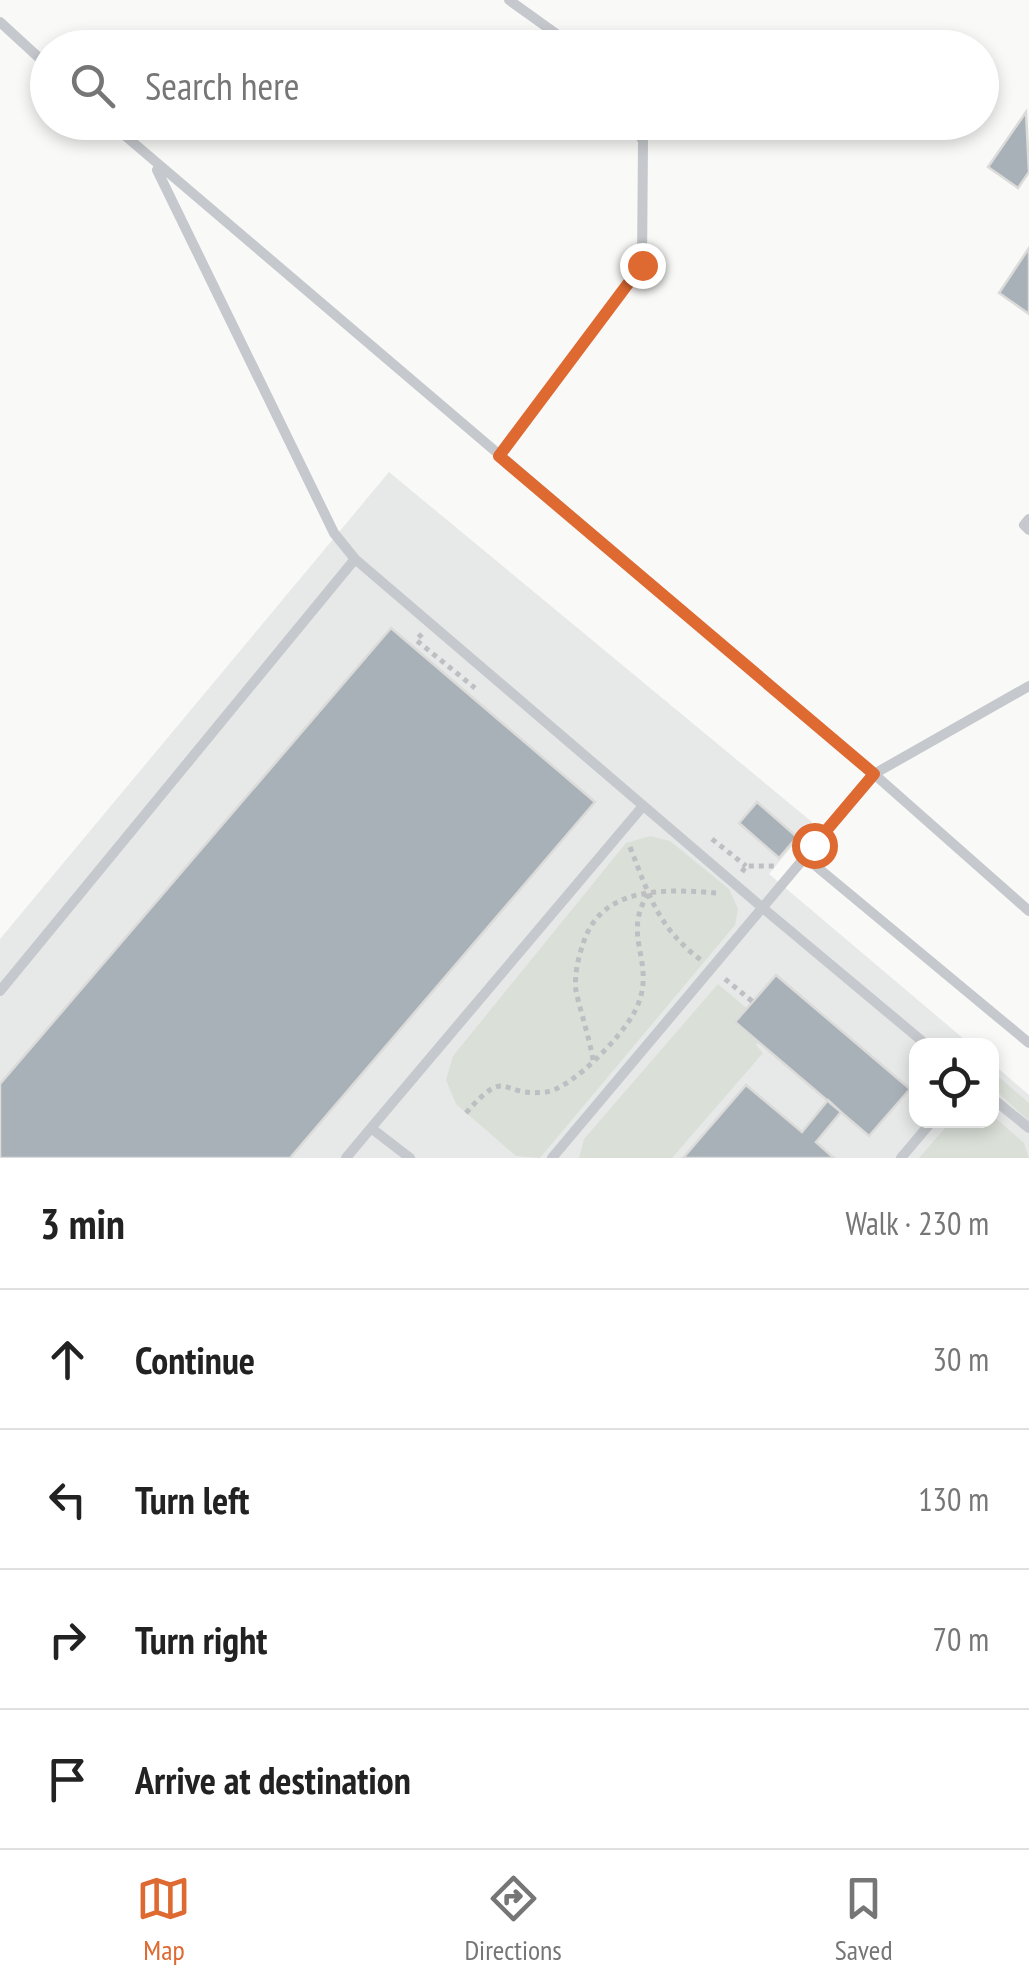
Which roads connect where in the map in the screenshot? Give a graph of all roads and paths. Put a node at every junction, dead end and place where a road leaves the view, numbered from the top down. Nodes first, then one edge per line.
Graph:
1 (509, 0) edge
2 (0, 22) edge
3 (551, 30) edge
4 (30, 50) edge
5 (128, 140) edge
6 (643, 140) edge
7 (154, 164) junction
8 (499, 456) junction
9 (1029, 518) edge
10 (1029, 530) edge
11 (355, 559) junction
12 (1029, 686) edge
13 (874, 774) junction
14 (643, 806) junction
15 (630, 847) dead end
16 (805, 857) junction
17 (648, 894) junction
18 (725, 894) dead end
19 (764, 909) junction
20 (1029, 911) edge
21 (713, 968) junction
22 (0, 991) edge
23 (753, 1002) dead end
24 (918, 1038) edge
25 (1029, 1043) edge
26 (593, 1060) junction
27 (999, 1104) edge
28 (466, 1113) dead end
29 (371, 1128) junction
30 (926, 1128) edge
31 (1029, 1128) edge
32 (346, 1158) edge
33 (410, 1158) edge
34 (552, 1158) edge
35 (901, 1158) edge

1 - 3 lane
2 - 4 lane
5 - 7 lane
6 - 8 lane
7 - 8 lane
7 - 11 lane
8 - 13 lane
9 - 10 lane
11 - 14 lane
11 - 22 lane
12 - 13 lane
13 - 16 lane
13 - 20 lane
14 - 19 lane
14 - 29 lane
15 - 17 path
16 - 19 lane
16 - 25 lane
17 - 18 path
17 - 21 path
17 - 26 path
17 - 26 path
19 - 21 lane
19 - 24 lane
21 - 23 path
21 - 34 lane
26 - 28 path
27 - 31 lane
29 - 32 lane
29 - 33 lane
30 - 35 lane

